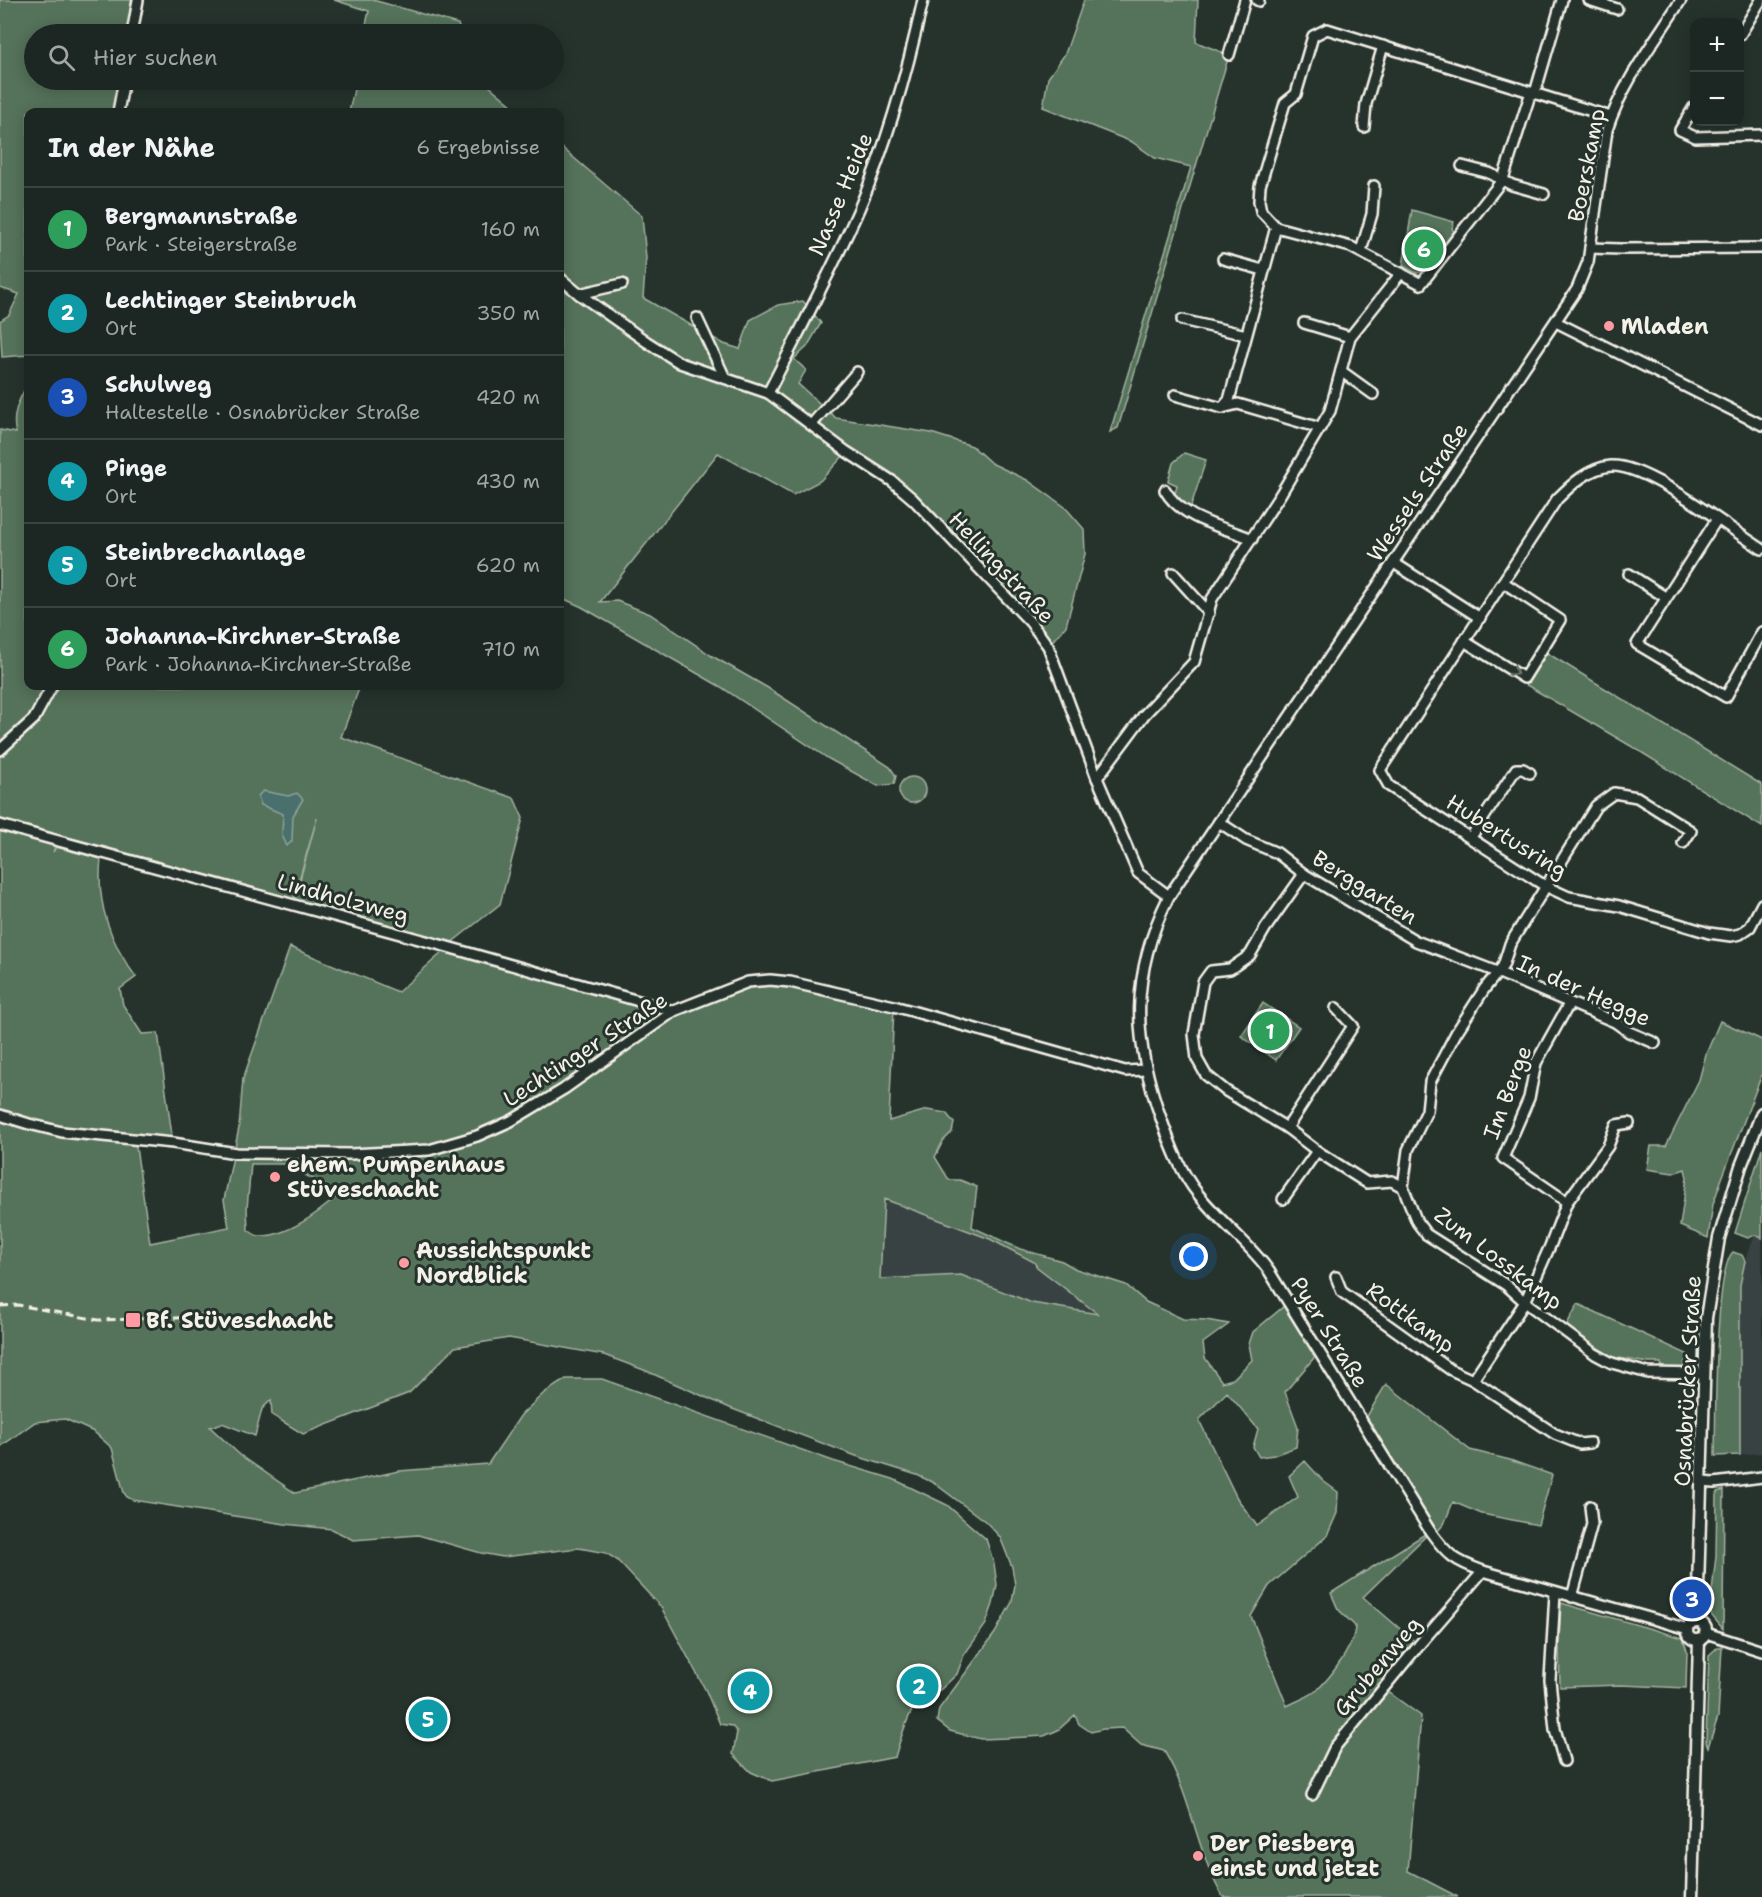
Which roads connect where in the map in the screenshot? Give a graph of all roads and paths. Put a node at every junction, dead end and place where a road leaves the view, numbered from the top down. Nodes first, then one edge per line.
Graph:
1 (138, 0) edge
2 (923, 0) edge
3 (1245, 0) edge
4 (1562, 0) edge
5 (1589, 0) edge
6 (1681, 0) edge
7 (1761, 0) edge
8 (1617, 9) dead end
9 (134, 24) edge
10 (1744, 28) edge
11 (1383, 46) junction
12 (1229, 55) dead end
13 (122, 90) edge
14 (1533, 92) junction
15 (119, 108) edge
16 (1690, 115) edge
17 (1611, 117) junction
18 (1364, 127) dead end
19 (1762, 135) edge
20 (1462, 166) dead end
21 (1503, 179) junction
22 (1374, 186) dead end
23 (1544, 194) dead end
24 (1276, 227) junction
25 (1590, 248) junction
26 (1762, 248) edge
27 (1361, 252) junction
28 (1223, 260) dead end
29 (1263, 270) junction
30 (1403, 274) junction
31 (564, 281) edge
32 (622, 284) dead end
33 (579, 294) junction
34 (697, 318) dead end
35 (1182, 320) dead end
36 (1556, 322) junction
37 (1304, 323) dead end
38 (1246, 335) junction
39 (1350, 337) junction
40 (1341, 371) junction
41 (857, 372) dead end
42 (725, 378) junction
43 (768, 393) junction
44 (1373, 394) dead end
45 (1175, 395) dead end
46 (1222, 408) junction
47 (812, 424) junction
48 (1762, 425) edge
49 (1320, 428) junction
50 (1165, 489) dead end
51 (1717, 519) junction
52 (1252, 539) junction
53 (1762, 549) edge
54 (1394, 563) junction
55 (1173, 573) dead end
56 (1629, 574) dead end
57 (1503, 582) junction
58 (1665, 597) junction
59 (1209, 613) junction
60 (1480, 618) junction
61 (1762, 632) edge
62 (1464, 641) junction
63 (50, 690) edge
64 (0, 750) edge
65 (1530, 773) dead end
66 (1097, 778) junction
67 (1219, 822) junction
68 (0, 825) edge
69 (1471, 837) junction
70 (1683, 843) dead end
71 (1304, 874) junction
72 (1545, 886) junction
73 (1169, 896) junction
74 (1762, 904) edge
75 (1497, 972) junction
76 (1569, 1004) junction
77 (1335, 1008) dead end
78 (674, 1011) junction
79 (1655, 1043) dead end
80 (1146, 1070) junction
81 (1762, 1113) edge
82 (0, 1115) edge
83 (1629, 1123) dead end
84 (1287, 1128) junction
85 (1317, 1152) junction
86 (1403, 1187) junction
87 (1283, 1198) dead end
88 (1567, 1202) junction
89 (1336, 1277) dead end
90 (1525, 1302) junction
91 (1704, 1374) junction
92 (1473, 1380) junction
93 (1590, 1443) dead end
94 (1762, 1478) edge
95 (1701, 1482) junction
96 (1590, 1506) dead end
97 (1483, 1571) junction
98 (1555, 1593) junction
99 (1572, 1598) junction
100 (1693, 1626) junction
101 (1702, 1636) junction
102 (1762, 1651) edge
103 (1564, 1761) dead end
104 (1312, 1795) dead end
105 (1692, 1897) edge

1 - 9 street
2 - 43 street, Nasse Heide
3 - 12 street
4 - 14 street
5 - 8 street
6 - 17 street, Boerskamp
7 - 10 street
11 - 14 street
11 - 18 street
11 - 24 street
13 - 15 street
14 - 17 street
14 - 21 street
16 - 19 street
17 - 25 street, Boerskamp
20 - 21 street
21 - 23 street
21 - 30 street
22 - 27 street
24 - 27 street
24 - 29 street
25 - 26 street
25 - 36 street, Wessels Straße
27 - 30 street
28 - 29 street
29 - 38 street
30 - 39 street
31 - 33 street, Hellingstraße
32 - 33 street
33 - 42 street, Hellingstraße
34 - 42 street
35 - 38 street
36 - 48 street
36 - 54 street, Wessels Straße
37 - 39 street
38 - 46 street
39 - 40 street
40 - 44 street
40 - 49 street
41 - 47 street
42 - 43 street, Hellingstraße
43 - 47 street, Hellingstraße
45 - 46 street
46 - 49 street
47 - 66 street, Hellingstraße
49 - 52 street
50 - 52 street
51 - 53 street, Hubertusring
51 - 57 street, Hubertusring
51 - 58 street
52 - 59 street
54 - 60 street
54 - 67 street, Wessels Straße
55 - 59 street
56 - 58 street
57 - 60 street, Hubertusring
62 -> 57 street
58 - 61 street
59 - 66 street
60 - 62 street, Hubertusring
62 - 69 street, Hubertusring
63 - 64 street
65 - 69 street
66 - 73 street, Hellingstraße
67 - 71 street, Berggarten
67 - 73 street, Wessels Straße
68 - 78 street, Lindholzweg
69 - 72 street, Hubertusring
70 - 72 street, Zum Losskamp
71 - 75 street, Berggarten
71 - 84 street
72 - 74 street, Hubertusring
72 - 75 street, Zum Losskamp
73 - 80 street, Pyer Straße
75 - 76 street, In der Hegge
75 - 86 street, Zum Losskamp
76 - 79 street, In der Hegge
76 - 88 street, Im Berge
77 - 84 street
78 - 80 street, Lechtinger Straße
78 - 82 street, Lechtinger Straße
80 - 97 street, Pyer Straße
81 - 91 street, Osnabrücker Straße
83 - 88 street
84 - 85 street
85 - 86 street
85 - 87 street
86 - 90 street, Zum Losskamp
88 - 90 street
89 - 92 street, Rottkamp
90 - 91 street, Zum Losskamp
90 - 92 street
91 - 95 street, Osnabrücker Straße
92 - 93 street, Rottkamp
94 - 95 street
95 - 100 street, Osnabrücker Straße
96 - 99 street
97 - 98 street, Pyer Straße
97 - 104 street, Grubenweg
98 - 99 street, Pyer Straße
98 - 103 street
99 - 100 street, Pyer Straße
100 - 101 street
100 - 101 street
101 - 102 street
101 - 105 street

